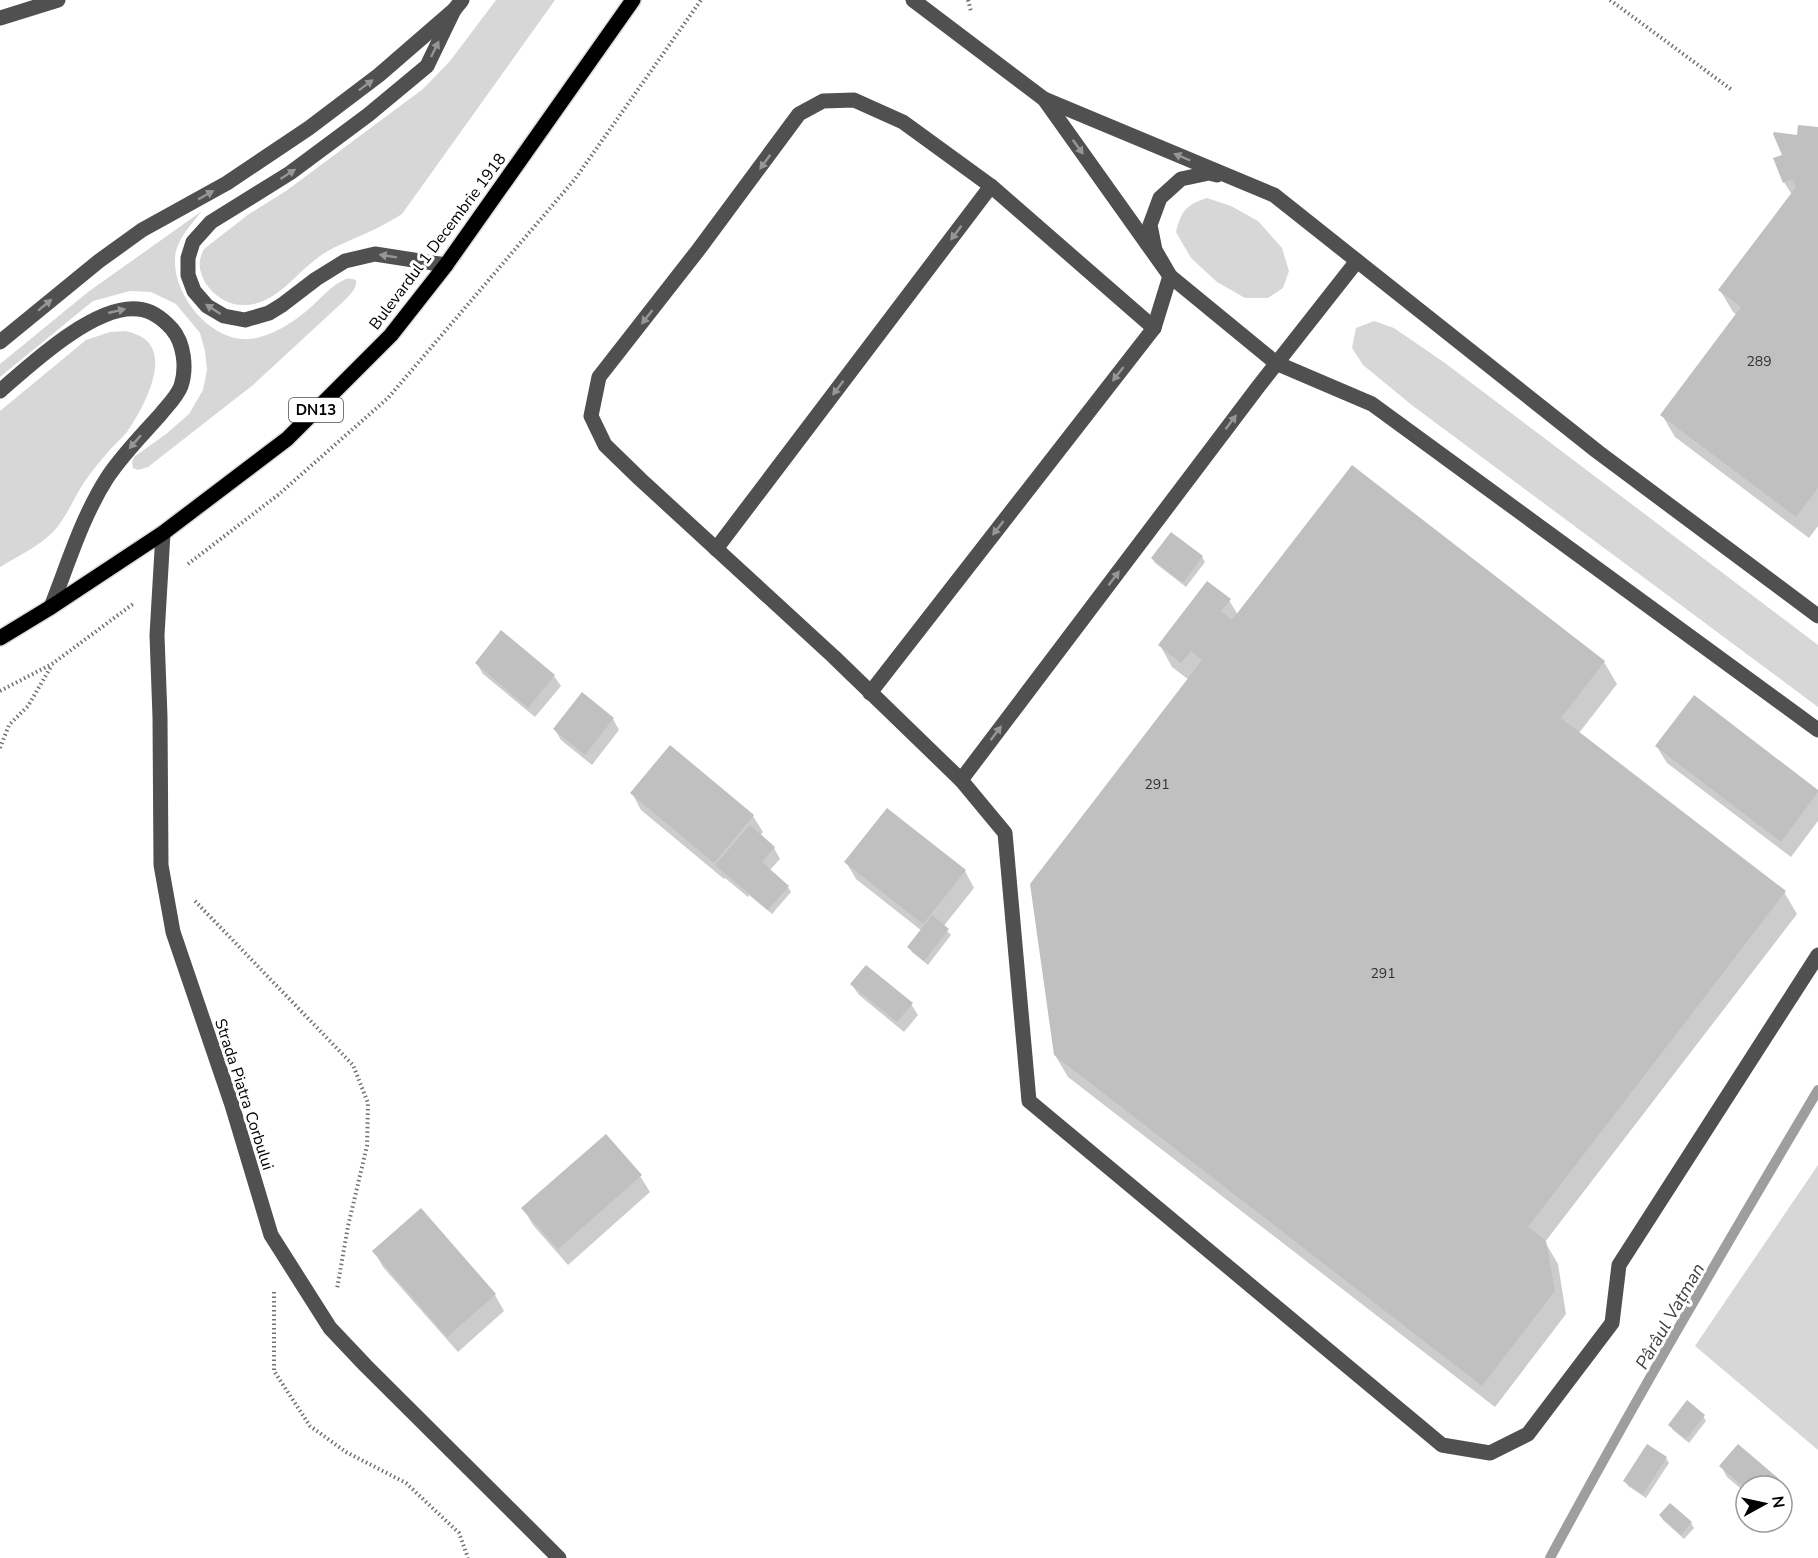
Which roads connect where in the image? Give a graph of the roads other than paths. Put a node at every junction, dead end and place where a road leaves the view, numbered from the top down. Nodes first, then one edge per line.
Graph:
1 (58, 0) edge
2 (633, 0) edge
3 (913, 0) edge
4 (458, 5) edge
5 (0, 18) edge
6 (1044, 99) junction
7 (1236, 179) junction
8 (991, 186) junction
9 (1357, 261) junction
10 (446, 264) junction
11 (1170, 276) junction
12 (1154, 328) junction
13 (0, 342) edge
14 (1276, 363) junction
15 (0, 391) edge
16 (163, 533) junction
17 (716, 549) junction
18 (51, 607) junction
19 (1818, 616) edge
20 (0, 638) edge
21 (870, 693) junction
22 (1818, 730) edge
23 (961, 780) junction
24 (1818, 955) edge
25 (559, 1558) edge

1 - 5 street
2 - 10 main road, Bulevardul 1 Decembrie 1918 / DN13
3 - 6 street
10 -> 4 street
13 -> 4 street
7 -> 6 street
6 -> 11 street
7 - 9 street
7 - 11 street
8 - 12 street
8 -> 17 street
8 -> 17 street
9 - 14 street
9 - 19 street
10 - 16 main road, Bulevardul 1 Decembrie 1918 / DN13
11 - 12 street
11 - 14 street
12 -> 21 street
14 - 22 street
23 -> 14 street
15 -> 18 street
16 - 18 main road, Bulevardul 1 Decembrie 1918 / DN13
16 - 25 street, Strada Piatra Corbului
17 - 21 street
18 - 20 main road, Bulevardul 1 Decembrie 1918 / DN13
21 - 23 street
23 - 24 street

